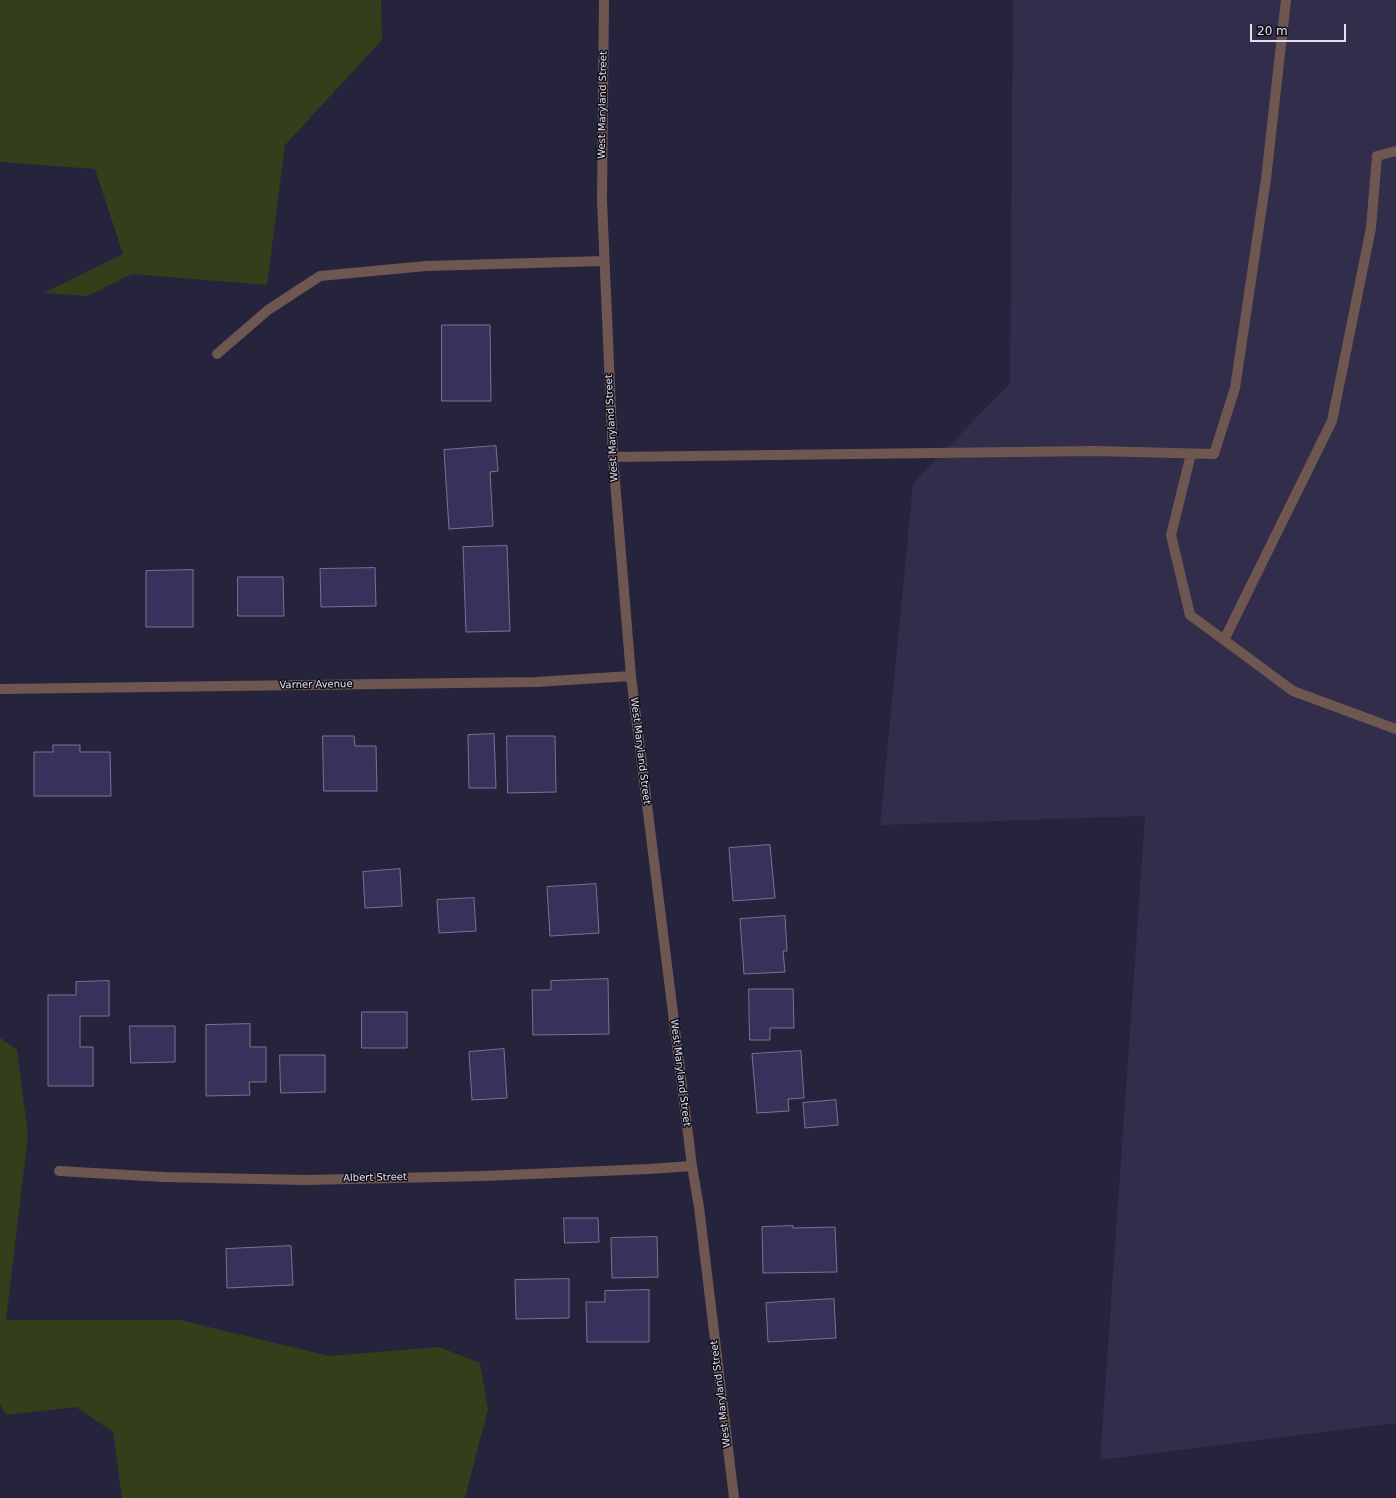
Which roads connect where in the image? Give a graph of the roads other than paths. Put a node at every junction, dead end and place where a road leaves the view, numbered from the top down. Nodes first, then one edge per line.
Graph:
1 (604, 0) edge
2 (1286, 0) edge
3 (1396, 151) edge
4 (604, 261) junction
5 (217, 354) dead end
6 (1191, 454) junction
7 (613, 457) junction
8 (1224, 640) junction
9 (631, 676) junction
10 (0, 689) edge
11 (1396, 729) edge
12 (692, 1166) junction
13 (59, 1171) dead end
14 (734, 1498) edge

1 - 4 street, West Maryland Street
2 - 6 street
3 - 8 street
4 - 5 street
4 - 7 street, West Maryland Street
6 - 7 street
6 - 8 street
7 - 9 street, West Maryland Street
8 - 11 street
9 - 10 street, Varner Avenue
9 - 12 street, West Maryland Street
12 - 13 street, Albert Street
12 - 14 street, West Maryland Street

